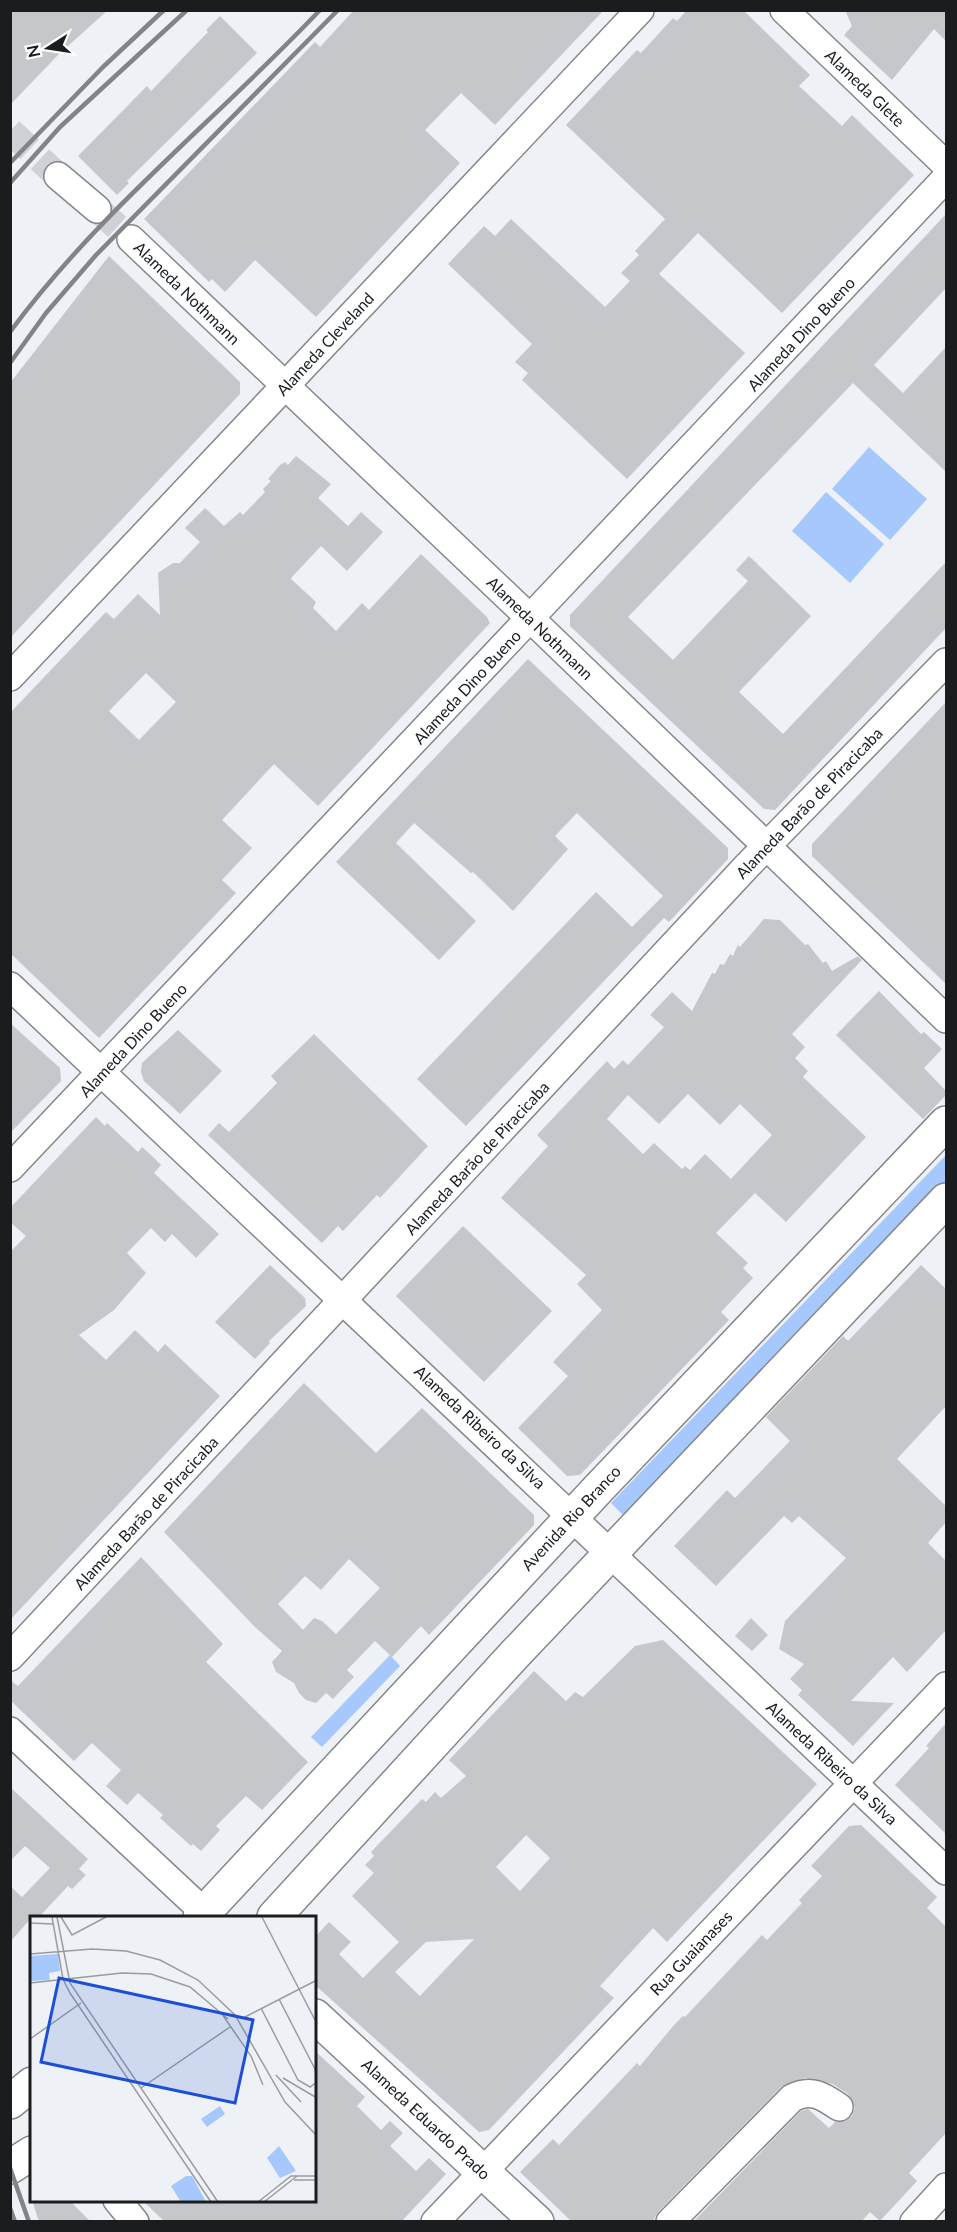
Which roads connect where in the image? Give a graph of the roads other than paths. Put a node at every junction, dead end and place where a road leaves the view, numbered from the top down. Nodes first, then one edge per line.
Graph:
1 (639, 10) edge
2 (784, 10) edge
3 (946, 165) edge
4 (58, 176) tunnel mouth
5 (946, 178) edge
6 (97, 209) tunnel mouth
7 (131, 239) tunnel mouth
8 (284, 386) junction
9 (532, 620) junction
10 (946, 662) edge
11 (10, 677) edge
12 (767, 847) junction
13 (10, 986) edge
14 (946, 1019) edge
15 (103, 1072) junction
16 (946, 1124) edge
17 (10, 1168) edge
18 (946, 1200) edge
19 (345, 1300) junction
20 (574, 1516) junction
21 (612, 1553) junction
22 (10, 1657) edge
23 (946, 1686) edge
24 (10, 1731) edge
25 (853, 1783) junction
26 (946, 1871) edge
27 (204, 1915) edge
28 (275, 1916) edge
29 (316, 2017) edge
30 (30, 2086) edge
31 (10, 2102) edge
32 (839, 2107) dead end
33 (30, 2154) edge
34 (10, 2167) edge
35 (483, 2172) junction
36 (946, 2187) edge
37 (119, 2202) edge
38 (135, 2222) edge
39 (435, 2222) edge
40 (537, 2222) edge
41 (670, 2222) edge
42 (914, 2222) edge

1 - 8 street, Alameda Cleveland
2 - 3 street, Alameda Glete
4 - 6 street
5 - 9 street, Alameda Dino Bueno
7 - 8 street, Alameda Nothmann
8 - 9 street, Alameda Nothmann
8 - 11 street, Alameda Cleveland
9 - 12 street, Alameda Nothmann
9 - 15 street, Alameda Dino Bueno
10 - 12 street, Alameda Barão de Piracicaba
12 - 14 street, Alameda Nothmann
12 - 19 street, Alameda Barão de Piracicaba
13 - 15 street, Alameda Ribeiro da Silva
15 - 17 street, Alameda Dino Bueno
15 - 19 street, Alameda Ribeiro da Silva
16 - 20 main road, Avenida Rio Branco
18 - 21 main road
19 - 20 street, Alameda Ribeiro da Silva
19 - 22 street, Alameda Barão de Piracicaba
20 - 21 street, Alameda Ribeiro da Silva
20 - 27 main road, Avenida Rio Branco
21 - 25 street, Alameda Ribeiro da Silva
21 - 28 main road
23 - 25 street, Rua Guaianases
24 - 27 street
25 - 26 street, Alameda Ribeiro da Silva
25 - 35 street, Rua Guaianases
29 - 35 main road, Alameda Eduardo Prado
30 - 31 main road
32 - 41 street
33 - 34 main road
35 - 39 street, Rua Guaianases
35 - 40 main road, Alameda Eduardo Prado
36 - 42 street
37 - 38 street

